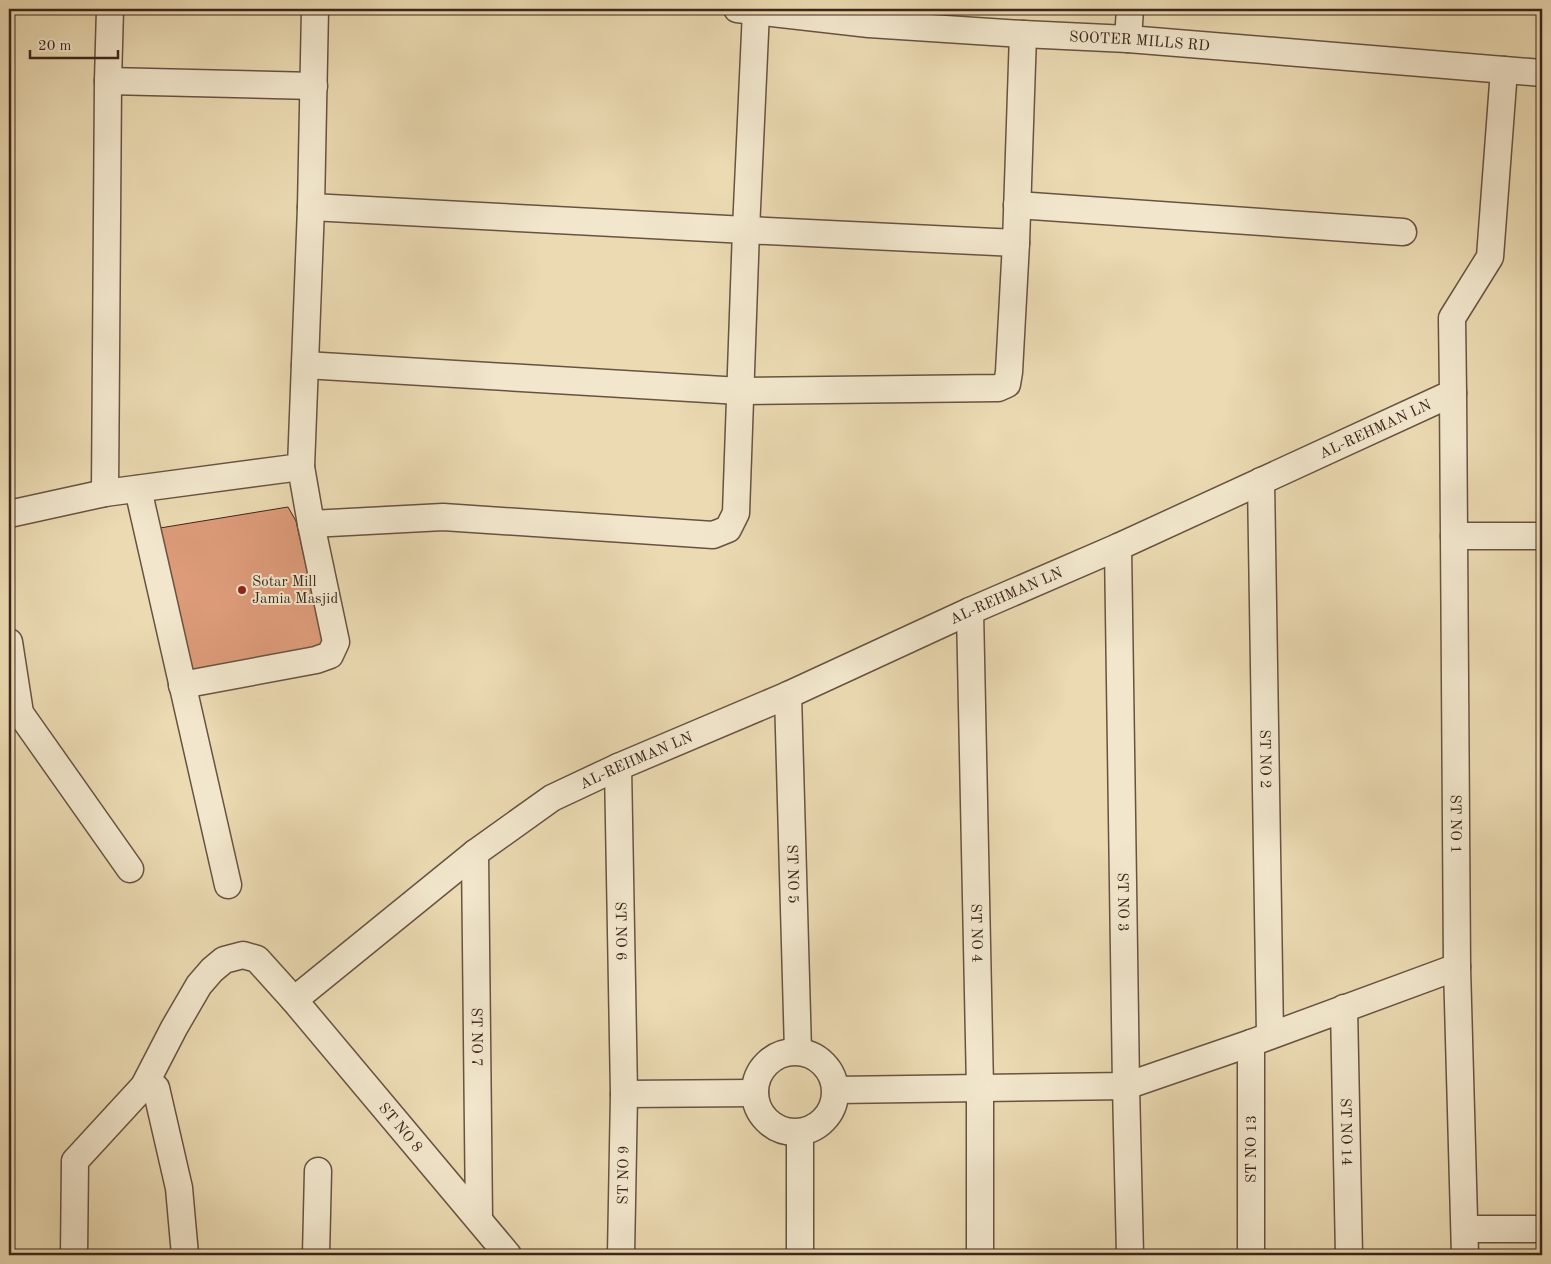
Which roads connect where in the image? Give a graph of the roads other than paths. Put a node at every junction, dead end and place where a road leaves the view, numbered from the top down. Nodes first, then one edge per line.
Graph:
1 (110, 9) edge
2 (315, 9) edge
3 (1130, 9) edge
4 (747, 10) edge
5 (869, 16) edge
6 (1023, 34) junction
7 (1128, 39) junction
8 (1504, 70) junction
9 (1542, 73) edge
10 (108, 81) junction
11 (314, 86) junction
12 (1017, 205) junction
13 (311, 207) junction
14 (746, 230) junction
15 (1404, 232) dead end
16 (1016, 243) junction
17 (305, 365) junction
18 (740, 391) junction
19 (1453, 393) junction
20 (301, 467) junction
21 (1261, 481) junction
22 (138, 489) junction
23 (105, 493) junction
24 (9, 514) edge
25 (311, 524) junction
26 (1454, 536) junction
27 (1542, 536) edge
28 (1118, 548) junction
29 (970, 612) junction
30 (9, 642) edge
31 (182, 685) junction
32 (788, 695) junction
33 (618, 767) junction
34 (474, 853) junction
35 (130, 869) dead end
36 (228, 885) dead end
37 (1457, 967) junction
38 (294, 1000) junction
39 (1344, 1008) junction
40 (1261, 1039) junction
41 (798, 1051) junction
42 (144, 1086) junction
43 (1126, 1086) junction
44 (980, 1088) junction
45 (836, 1090) junction
46 (755, 1093) junction
47 (624, 1094) junction
48 (800, 1133) junction
49 (318, 1171) dead end
50 (479, 1220) junction
51 (1465, 1229) junction
52 (1542, 1229) edge
53 (74, 1255) edge
54 (185, 1255) edge
55 (316, 1255) edge
56 (508, 1255) edge
57 (622, 1255) edge
58 (800, 1255) edge
59 (980, 1255) edge
60 (1130, 1255) edge
61 (1251, 1255) edge
62 (1348, 1255) edge
63 (1465, 1255) edge

1 - 10 street
2 - 11 street
3 - 7 street
4 - 5 street, SOOTER MILLS RD
4 - 14 street
5 - 6 street, SOOTER MILLS RD
6 - 7 street, SOOTER MILLS RD
6 - 12 street
7 - 8 street, SOOTER MILLS RD
8 - 9 street, SOOTER MILLS RD
8 - 19 street
10 - 11 street
10 - 23 street
11 - 13 street
12 - 15 street
12 - 16 street
13 - 14 street
13 - 17 street
14 - 16 street
14 - 18 street
16 - 18 street
17 - 18 street
17 - 20 street
18 - 25 street
19 - 21 street, AL-REHMAN LN
19 - 26 street, ST NO 1
20 - 22 street
20 - 25 street
21 - 28 street, AL-REHMAN LN
21 - 40 street, ST NO 2
22 - 23 street
22 - 31 street
23 - 24 street
25 - 31 street
26 - 27 street
26 - 37 street, ST NO 1
28 - 29 street, AL-REHMAN LN
28 - 43 street, ST NO 3
29 - 32 street, AL-REHMAN LN
29 - 44 street, ST NO 4
30 - 35 street
31 - 36 street
32 - 33 street, AL-REHMAN LN
32 - 41 street, ST NO 5
33 - 34 street, AL-REHMAN LN
33 - 47 street, ST NO 6
34 - 38 street, AL-REHMAN LN
34 - 50 street, ST NO 7
37 - 39 street
37 - 51 street, ST NO 1
38 - 42 street, ST NO 8
38 - 50 street, ST NO 8
39 - 40 street
39 - 62 street, ST NO 14
40 - 43 street
40 - 61 street, ST NO 13
41 - 45 street
41 - 46 street
42 - 53 street, ST NO 8
42 - 54 street
43 - 44 street
43 - 60 street, ST NO 3
44 - 45 street
44 - 59 street, ST NO 4
45 - 48 street
46 - 47 street
46 - 48 street
47 - 57 street, ST NO 9
48 - 58 street
49 - 55 street
50 - 56 street, ST NO 8
51 - 52 street
51 - 63 street, ST NO 1

